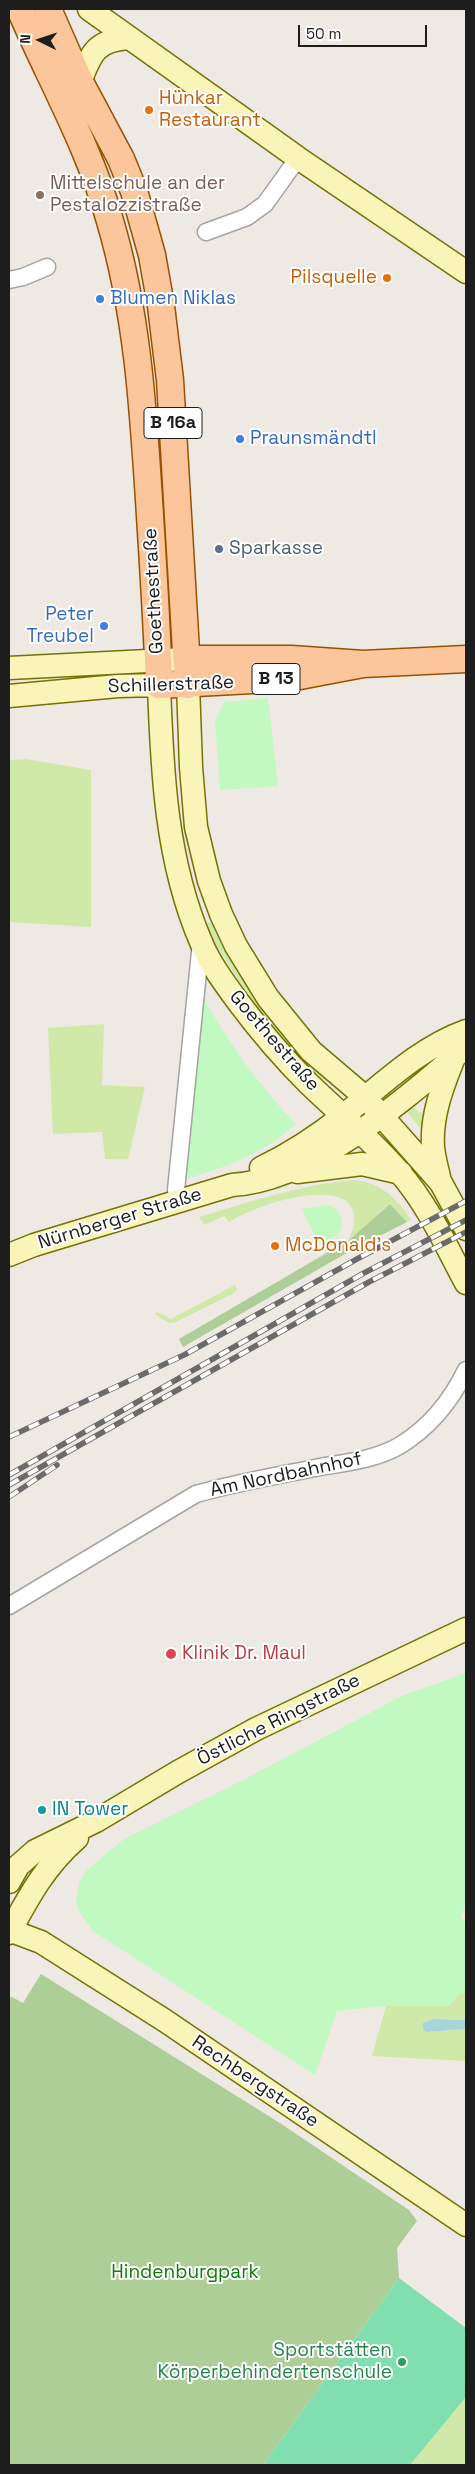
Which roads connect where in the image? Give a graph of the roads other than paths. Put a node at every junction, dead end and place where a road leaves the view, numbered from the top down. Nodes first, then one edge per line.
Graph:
1 (20, 9) edge
2 (48, 9) edge
3 (89, 9) edge
4 (129, 38) junction
5 (80, 82) junction
6 (298, 158) junction
7 (206, 232) dead end
8 (47, 267) dead end
9 (466, 272) edge
10 (9, 280) edge
11 (187, 659) junction
12 (466, 659) edge
13 (158, 660) junction
14 (363, 664) junction
15 (9, 668) edge
16 (159, 685) junction
17 (188, 685) junction
18 (9, 696) edge
19 (201, 942) junction
20 (466, 1032) edge
21 (460, 1052) edge
22 (365, 1097) junction
23 (344, 1114) junction
24 (381, 1116) junction
25 (360, 1131) junction
26 (401, 1173) junction
27 (281, 1175) junction
28 (441, 1183) junction
29 (232, 1185) junction
30 (178, 1202) junction
31 (466, 1229) edge
32 (9, 1255) edge
33 (466, 1283) edge
34 (466, 1370) edge
35 (9, 1606) edge
36 (466, 1629) edge
37 (96, 1821) junction
38 (9, 1882) edge
39 (11, 1923) edge
40 (466, 2225) edge

1 - 13 main road, Goethestraße / B 16a
2 - 5 main road, Goethestraße / B 16a
3 - 4 main road
4 - 5 main road
4 - 6 main road
5 - 11 main road, Goethestraße / B 16a
6 - 7 street
6 - 9 main road
8 - 10 street
11 - 13 main road, Schillerstraße
11 - 14 main road, Schillerstraße / B 13
11 - 17 main road, Goethestraße / B 16a
12 - 14 main road, Schillerstraße / B 13
13 - 15 main road, Schillerstraße
13 - 16 main road, Goethestraße
14 - 17 main road, Schillerstraße / B 13
16 - 17 main road, Schillerstraße / B 13
16 - 18 main road, Schillerstraße
16 - 19 main road, Goethestraße
17 - 22 main road, Goethestraße
19 - 23 main road, Goethestraße
19 - 30 street
20 - 22 main road, Nürnberger Straße
21 - 24 main road, Nürnberger Straße
21 - 28 main road
22 - 23 main road, Nürnberger Straße
22 - 24 main road, Goethestraße
23 - 25 main road, Goethestraße
23 - 29 main road, Nürnberger Straße
24 - 25 main road, Nürnberger Straße
24 - 28 main road, Goethestraße
25 - 26 main road, Goethestraße
25 - 27 main road, Nürnberger Straße
26 - 27 main road
26 - 33 main road, Goethestraße
27 - 29 main road, Nürnberger Straße
28 - 31 main road
29 - 30 main road, Nürnberger Straße
30 - 32 main road, Nürnberger Straße
34 - 35 street, Am Nordbahnhof
36 - 37 main road, Östliche Ringstraße
37 - 38 main road, Östliche Ringstraße
37 - 39 main road, Östliche Ringstraße
39 - 40 main road, Rechbergstraße

